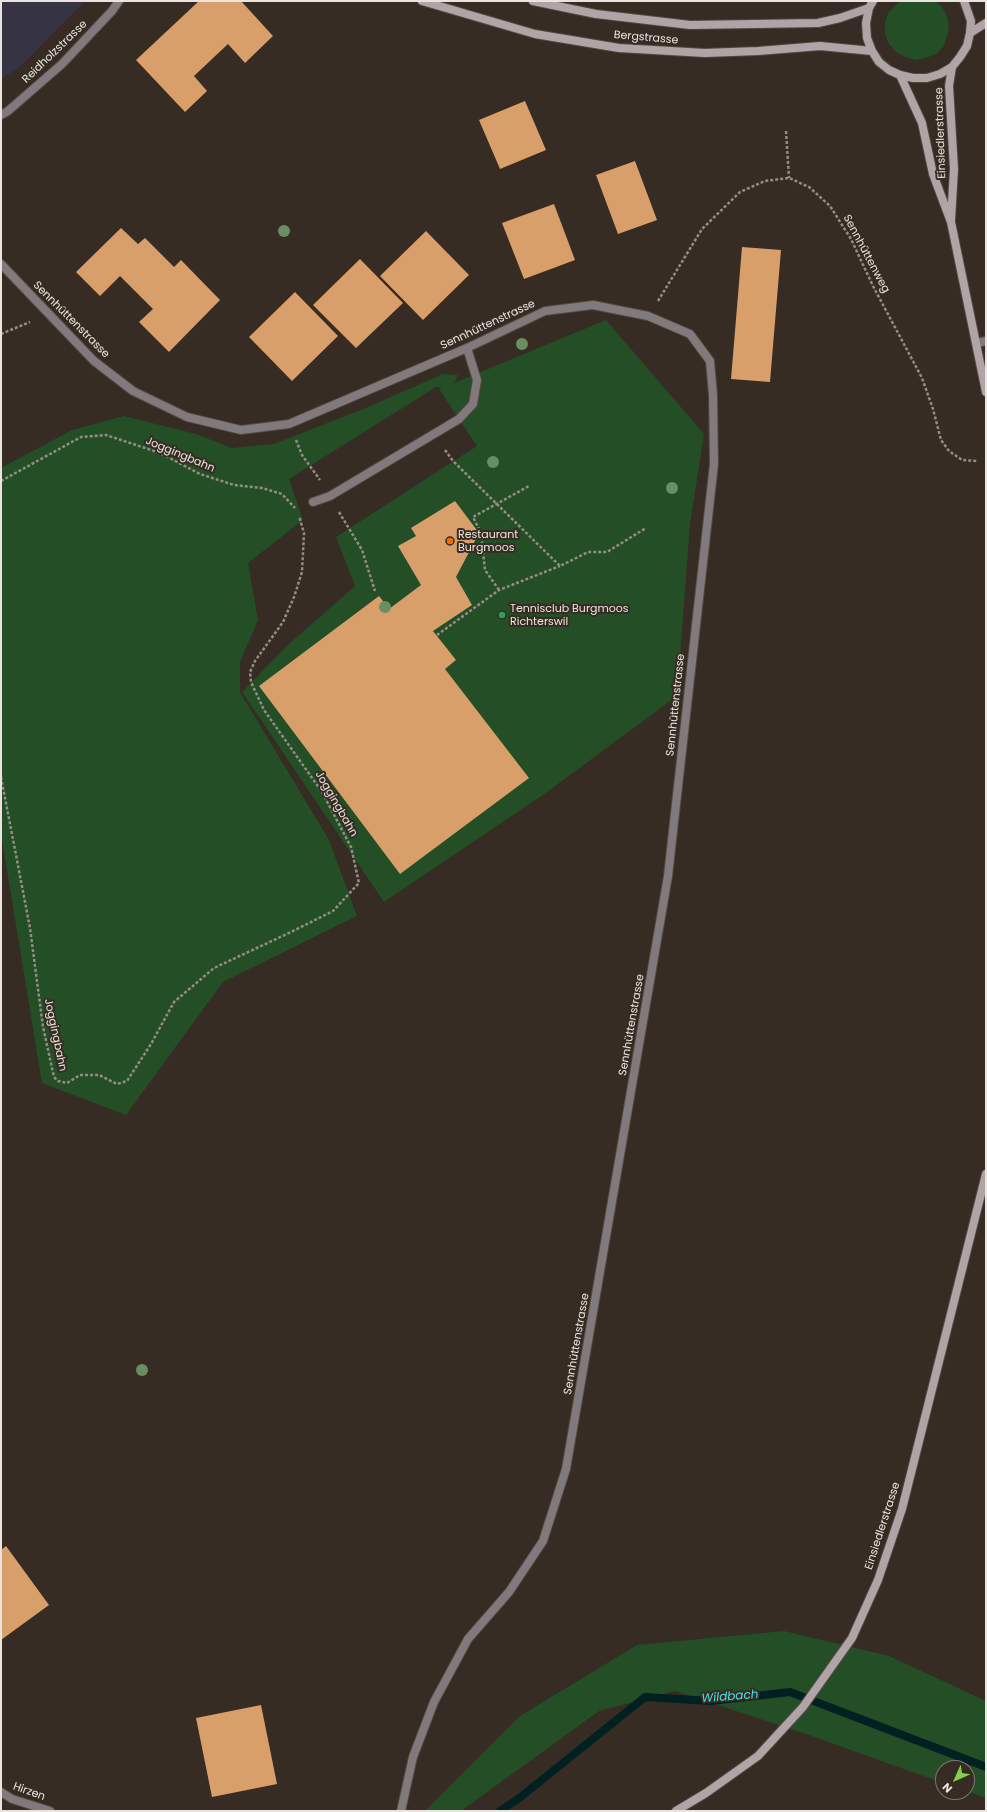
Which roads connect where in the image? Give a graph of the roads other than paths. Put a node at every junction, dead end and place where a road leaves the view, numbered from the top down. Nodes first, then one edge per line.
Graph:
1 (119, 1) edge
2 (422, 1) edge
3 (533, 1) edge
4 (964, 1) edge
5 (871, 5) edge
6 (986, 23) edge
7 (970, 33) junction
8 (872, 51) junction
9 (952, 67) junction
10 (900, 75) junction
11 (1, 115) edge
12 (951, 222) junction
13 (1, 264) edge
14 (986, 342) edge
15 (977, 343) junction
16 (467, 348) junction
17 (986, 392) edge
18 (313, 502) dead end
19 (986, 1174) edge
20 (1, 1792) edge
21 (50, 1811) edge
22 (401, 1811) edge
23 (676, 1811) edge

1 - 11 street, Reidholzstrasse
2 - 8 main road, Bergstrasse
3 - 5 main road, Bergstrasse
4 - 7 main road, Bergstrasse
5 - 8 main road, Bergstrasse
6 - 7 main road
7 - 9 main road, Bergstrasse
8 - 10 main road, Bergstrasse
9 - 10 main road, Bergstrasse
9 - 12 main road, Einsiedlerstrasse
10 - 12 main road, Einsiedlerstrasse
12 - 15 main road, Einsiedlerstrasse
13 - 16 street, Sennhüttenstrasse
14 - 15 street
15 - 17 main road, Einsiedlerstrasse
16 - 18 street
16 - 22 street, Sennhüttenstrasse
19 - 23 main road, Einsiedlerstrasse
20 - 21 street, Hirzen

